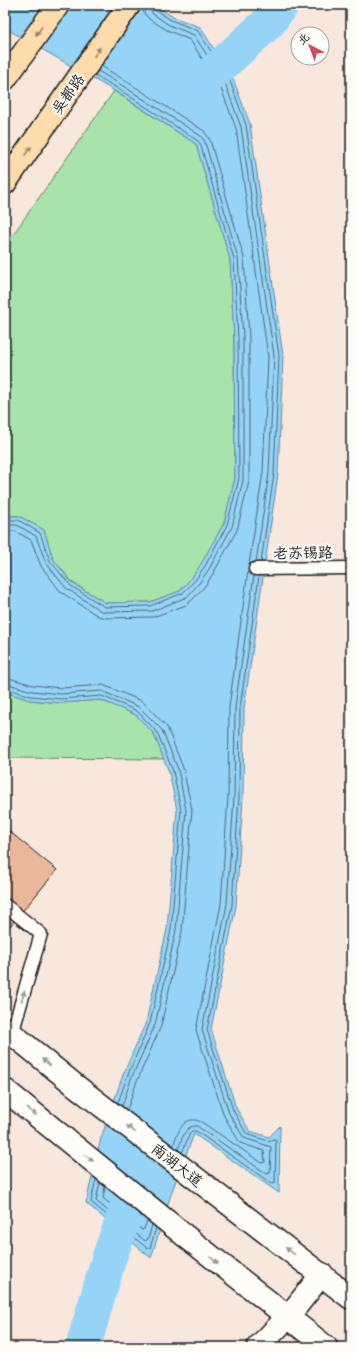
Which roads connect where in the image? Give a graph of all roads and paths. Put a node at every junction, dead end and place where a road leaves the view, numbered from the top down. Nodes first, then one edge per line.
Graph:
1 (58, 5) edge
2 (129, 5) edge
3 (5, 80) edge
4 (5, 183) edge
5 (351, 562) edge
6 (351, 568) edge
7 (5, 905) edge
8 (8, 1031) edge
9 (5, 1090) edge
10 (322, 1274) junction
11 (351, 1298) edge
12 (288, 1317) junction
13 (258, 1347) edge
14 (326, 1347) edge

1 -> 3 main road
4 -> 2 main road, 吴都路
5 - 6 lane, 老苏锡路
8 -> 7 lane
10 -> 8 main road, 南湖大道
9 -> 12 main road
10 - 11 main road, 南湖大道
10 - 12 main road
12 - 13 main road
12 - 14 main road

